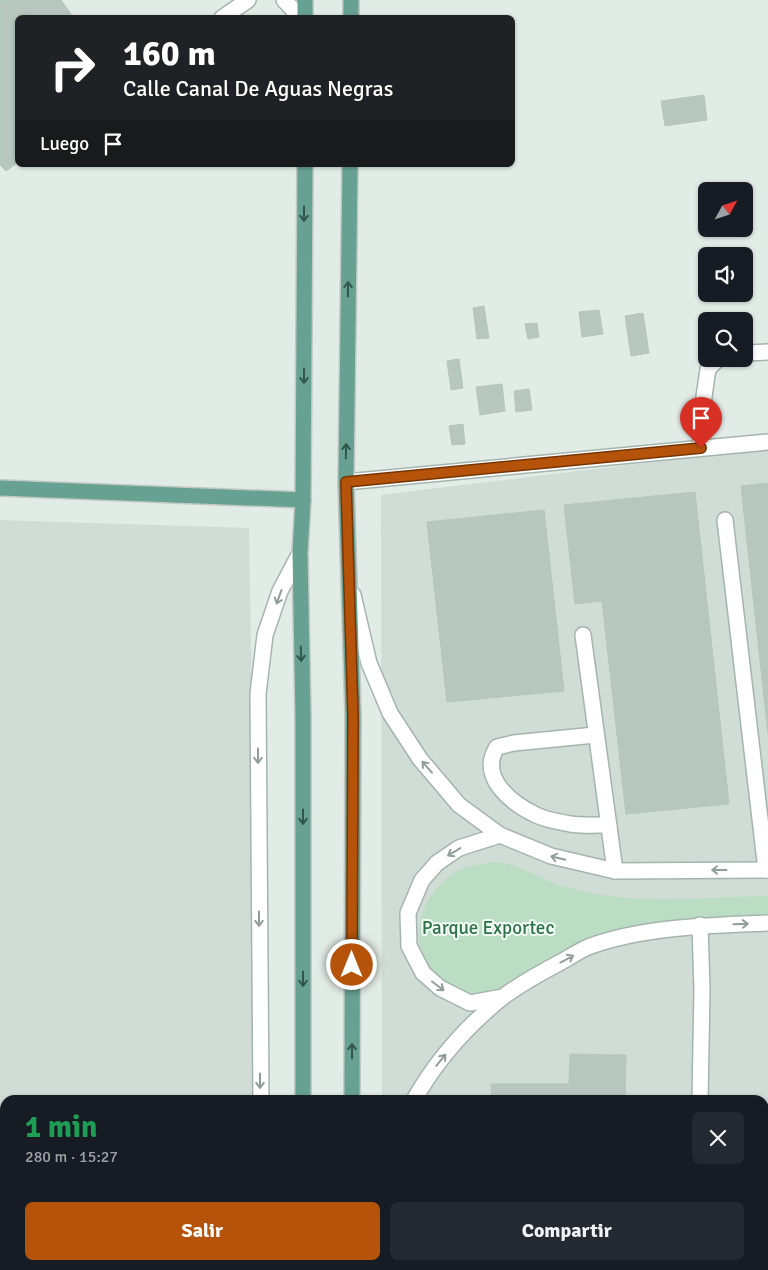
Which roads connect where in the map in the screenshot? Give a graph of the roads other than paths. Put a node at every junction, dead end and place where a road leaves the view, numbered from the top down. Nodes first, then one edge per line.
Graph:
1 (248, 0) edge
2 (284, 0) edge
3 (305, 0) edge
4 (352, 0) edge
5 (226, 15) edge
6 (298, 15) edge
7 (305, 15) edge
8 (351, 15) edge
9 (305, 167) edge
10 (350, 167) edge
11 (768, 352) edge
12 (753, 353) edge
13 (710, 367) edge
14 (768, 442) edge
15 (701, 448) junction
16 (346, 482) junction
17 (0, 488) edge
18 (303, 500) junction
19 (725, 520) dead end
20 (300, 553) junction
21 (350, 584) junction
22 (583, 635) dead end
23 (595, 735) junction
24 (763, 807) edge
25 (609, 825) junction
26 (500, 835) junction
27 (767, 870) edge
28 (615, 871) junction
29 (768, 923) edge
30 (700, 926) junction
31 (504, 996) junction
32 (260, 1095) edge
33 (303, 1095) edge
34 (352, 1095) edge
35 (417, 1095) edge
36 (700, 1095) edge

1 - 5 street
2 - 6 street
3 - 7 main road
4 - 8 main road
9 -> 18 main road
16 -> 10 main road
11 - 12 street
13 - 15 street
14 - 15 street
15 - 16 street
16 - 21 main road
17 - 18 main road
18 - 20 main road
19 - 24 street
20 -> 32 street
20 -> 33 main road
26 -> 21 street
34 -> 21 main road
22 - 23 street
23 - 25 street
23 - 25 street
24 - 27 street
25 - 28 street
28 -> 26 street
26 -> 31 street
27 -> 28 street
30 -> 29 street
31 -> 30 street
30 - 36 street
35 -> 31 street

